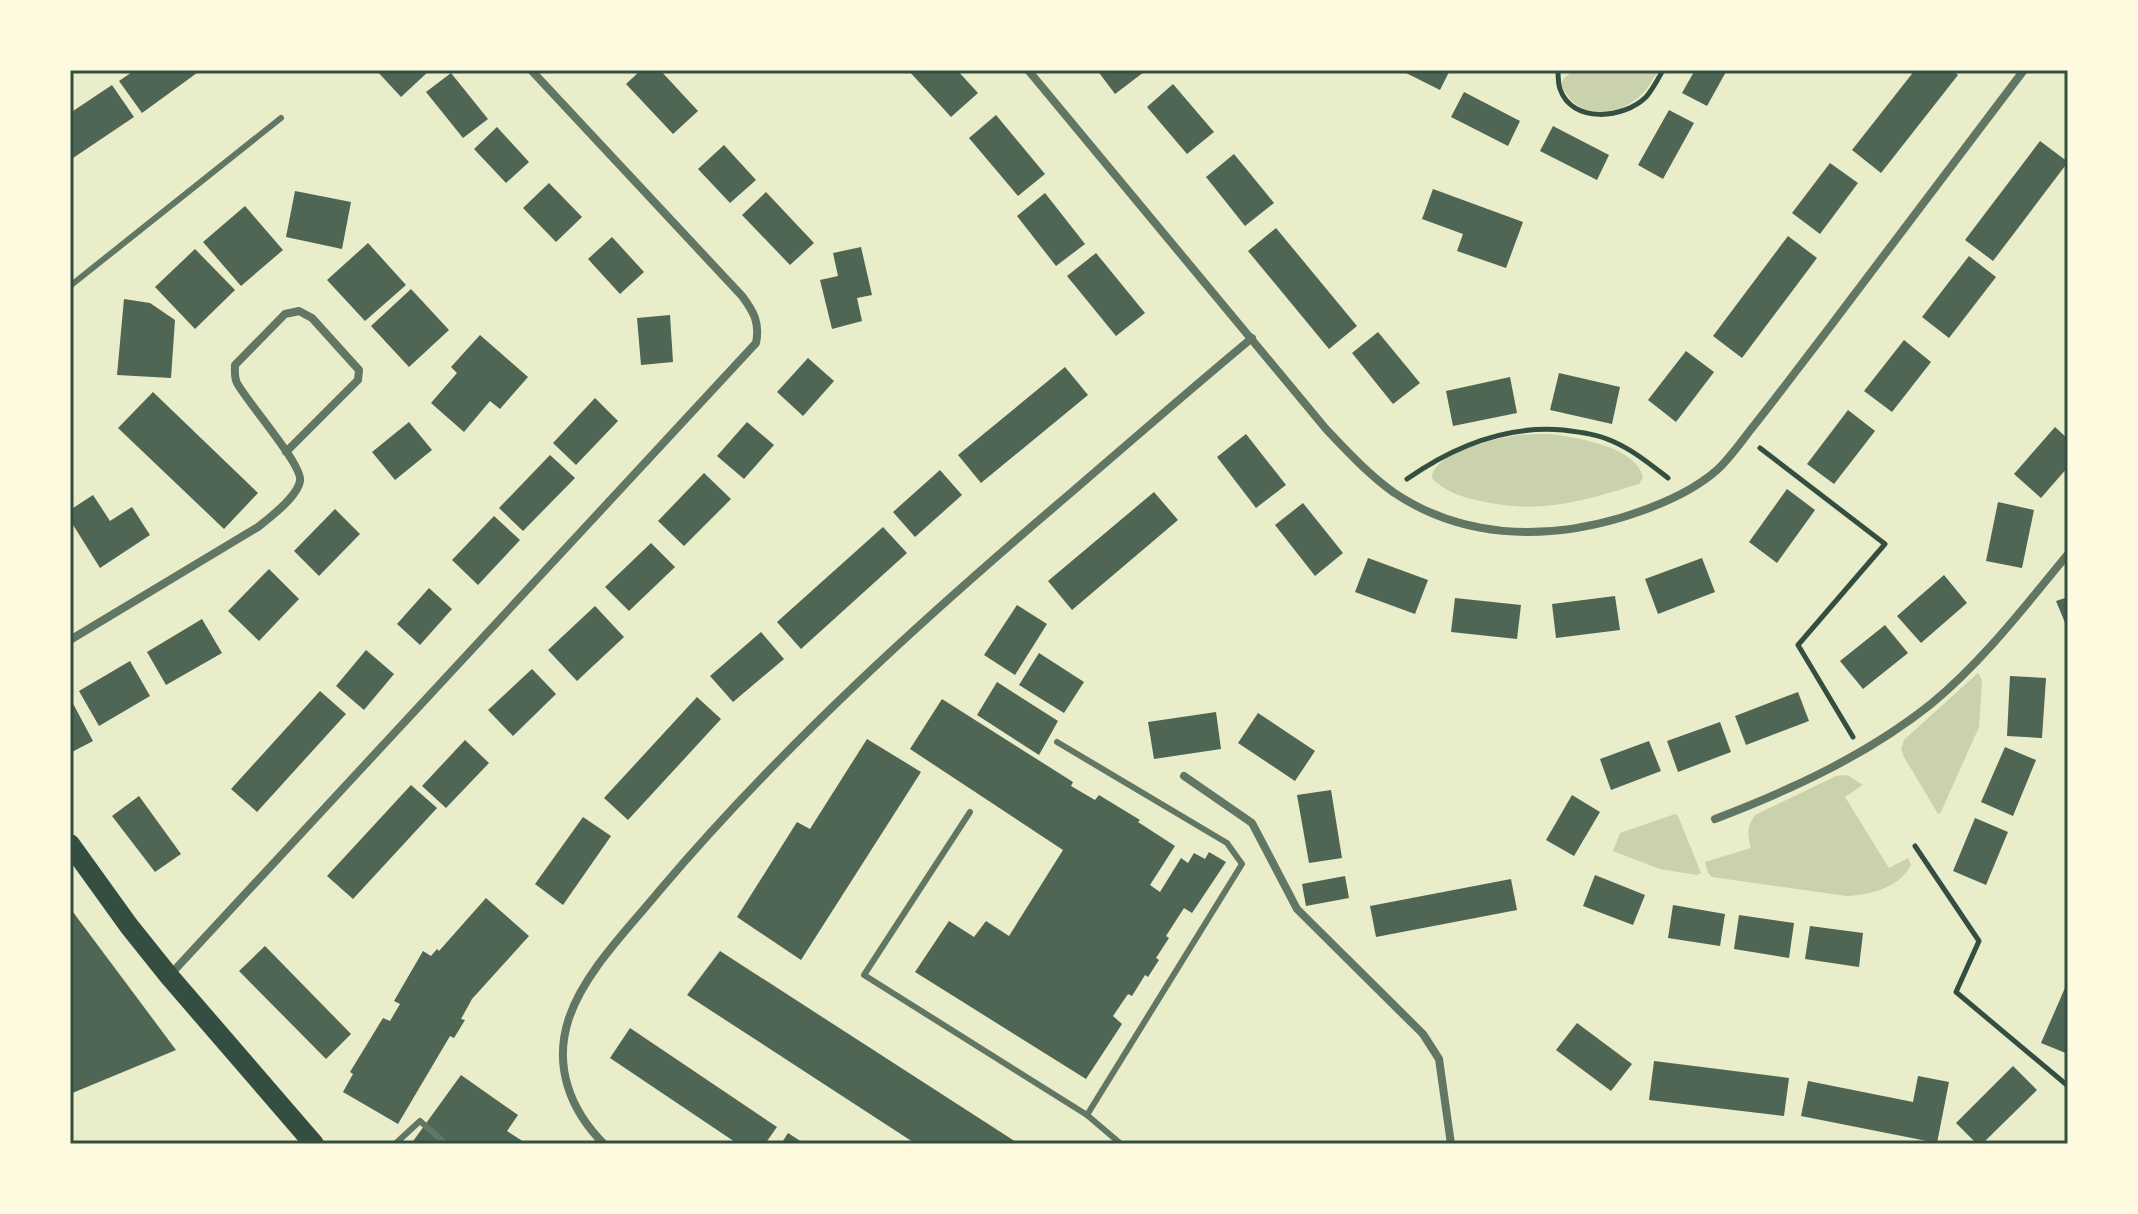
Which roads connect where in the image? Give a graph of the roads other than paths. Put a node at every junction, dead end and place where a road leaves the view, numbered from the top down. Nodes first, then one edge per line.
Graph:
1 (531, 70) edge
2 (1028, 70) edge
3 (2024, 70) edge
4 (281, 118) dead end
5 (70, 286) edge
6 (1252, 338) junction
7 (286, 452) junction
8 (2068, 554) edge
9 (70, 640) edge
10 (1057, 742) dead end
11 (1184, 776) dead end
12 (970, 812) dead end
13 (1715, 819) dead end
14 (70, 844) edge
15 (169, 976) junction
16 (1087, 1115) junction
17 (314, 1144) edge
18 (395, 1144) edge
19 (446, 1144) edge
20 (604, 1144) edge
21 (1121, 1144) edge
22 (1451, 1144) edge

1 - 15 street
2 - 6 street
3 - 6 street
4 - 5 lane
6 - 20 street
7 - 7 street
7 - 9 street
8 - 13 street
10 - 16 lane
11 - 22 street
12 - 16 lane
14 - 15 main road
15 - 17 main road
16 - 21 lane
18 - 19 lane

